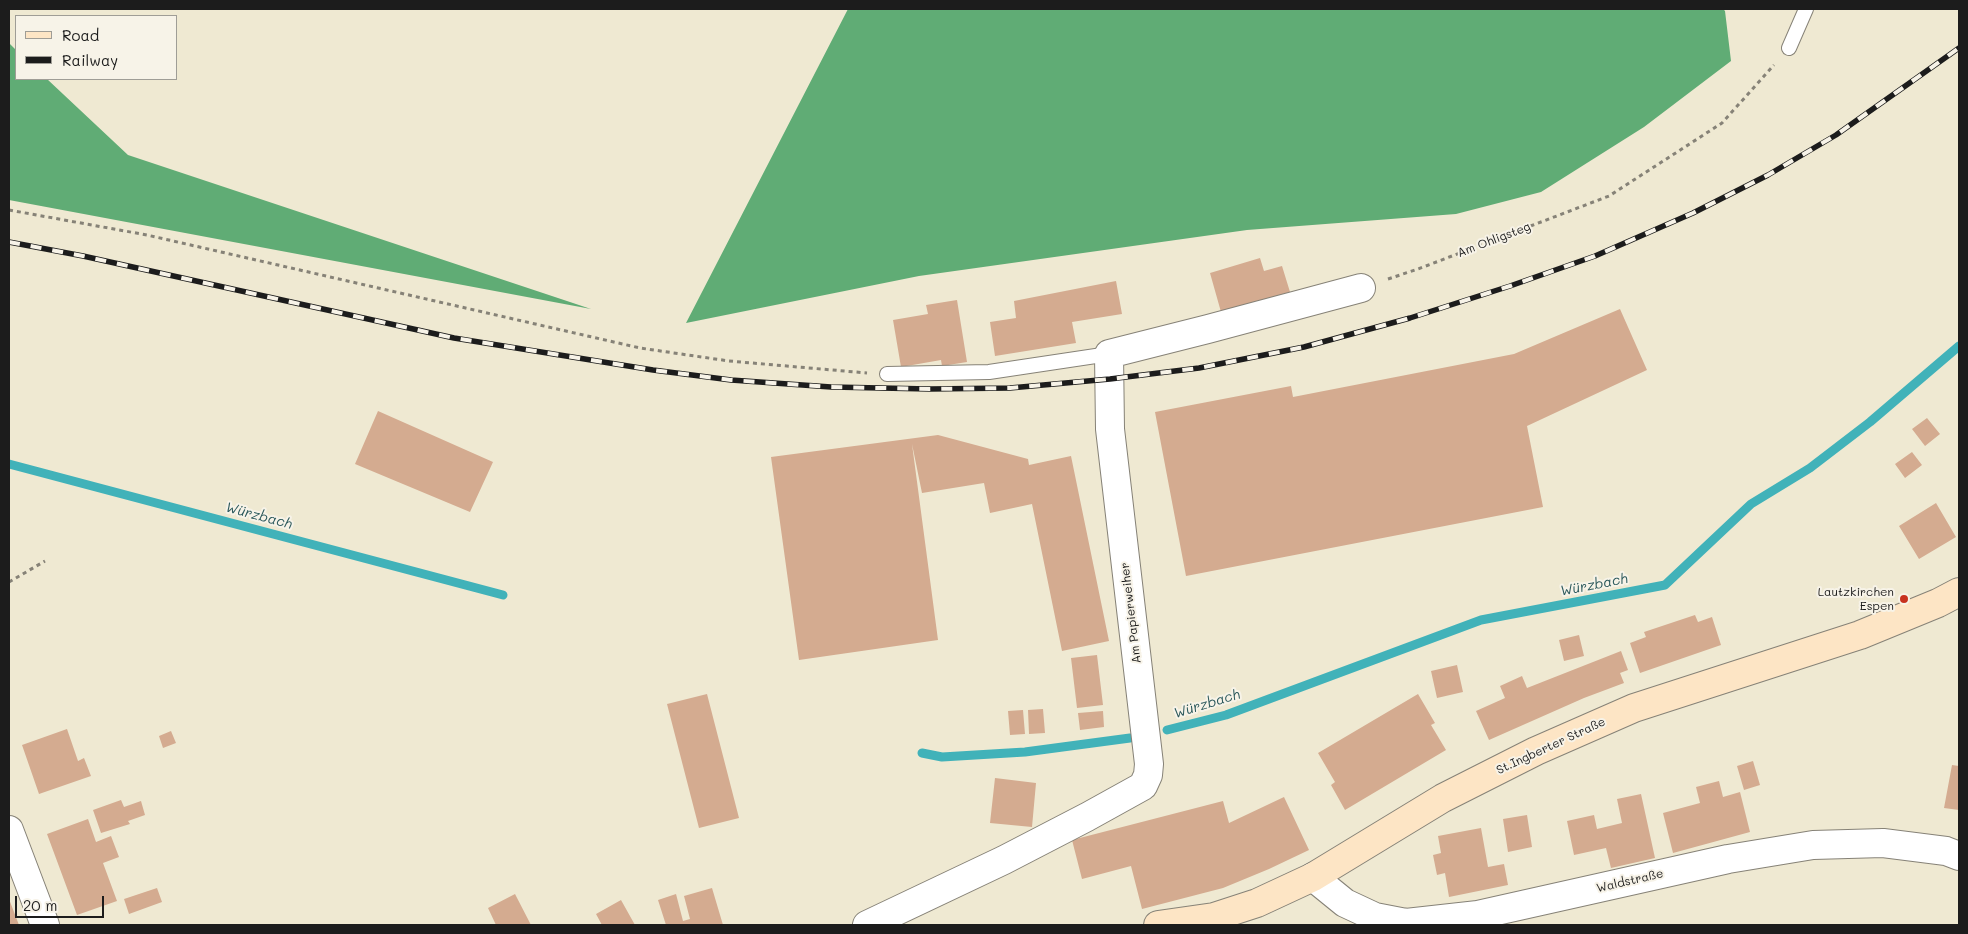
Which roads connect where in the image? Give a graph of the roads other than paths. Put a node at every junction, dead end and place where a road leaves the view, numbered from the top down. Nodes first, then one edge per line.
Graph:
1 (1806, 9) edge
2 (1789, 48) road end
3 (1361, 288) road end
4 (1109, 354) junction
5 (886, 374) road end
6 (1959, 592) edge
7 (9, 830) edge
8 (1959, 856) edge
9 (1313, 877) junction
10 (45, 925) edge
11 (867, 925) edge
12 (1158, 925) edge

1 - 2 lane
3 - 4 street
4 - 5 lane
4 - 11 street, Am Papierweiher
6 - 9 main road, St.Ingberter Straße
7 - 10 street
8 - 9 street, Waldstraße
9 - 12 main road, St.Ingberter Straße

